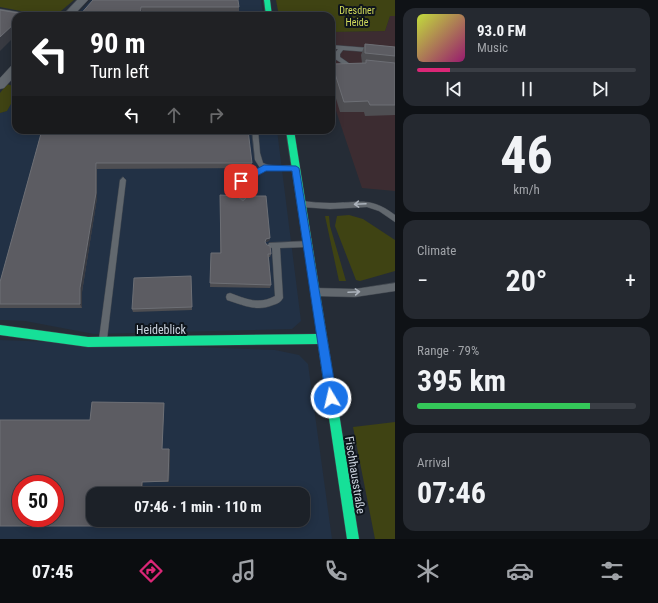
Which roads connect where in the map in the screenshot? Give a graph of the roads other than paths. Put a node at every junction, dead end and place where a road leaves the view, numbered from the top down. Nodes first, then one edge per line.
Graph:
1 (82, 0) edge
2 (267, 0) edge
3 (0, 10) edge
4 (12, 12) edge
5 (71, 12) edge
6 (268, 12) edge
7 (335, 47) edge
8 (341, 48) junction
9 (395, 52) edge
10 (364, 67) edge
11 (12, 72) edge
12 (0, 85) edge
13 (255, 134) edge
14 (291, 134) edge
15 (264, 168) junction
16 (296, 168) junction
17 (123, 180) dead end
18 (242, 200) edge
19 (301, 204) junction
20 (395, 219) edge
21 (307, 244) junction
22 (395, 287) edge
23 (315, 292) junction
24 (230, 297) dead end
25 (0, 330) edge
26 (322, 339) junction
27 (103, 342) junction
28 (353, 539) edge

1 - 5 street
2 - 6 main road
3 - 4 lane
7 - 8 lane
8 - 9 lane
8 - 10 lane
11 - 12 street
13 - 15 lane
14 - 16 main road, Fischhausstraße
15 - 16 lane
15 - 18 lane
16 - 19 main road, Fischhausstraße
17 - 27 lane
20 -> 19 lane
19 - 21 main road, Fischhausstraße
21 - 23 main road, Fischhausstraße
21 - 24 lane
23 -> 22 lane
23 - 26 main road, Fischhausstraße
25 - 27 main road, Heideblick
26 - 27 main road, Heideblick
26 - 28 main road, Fischhausstraße

